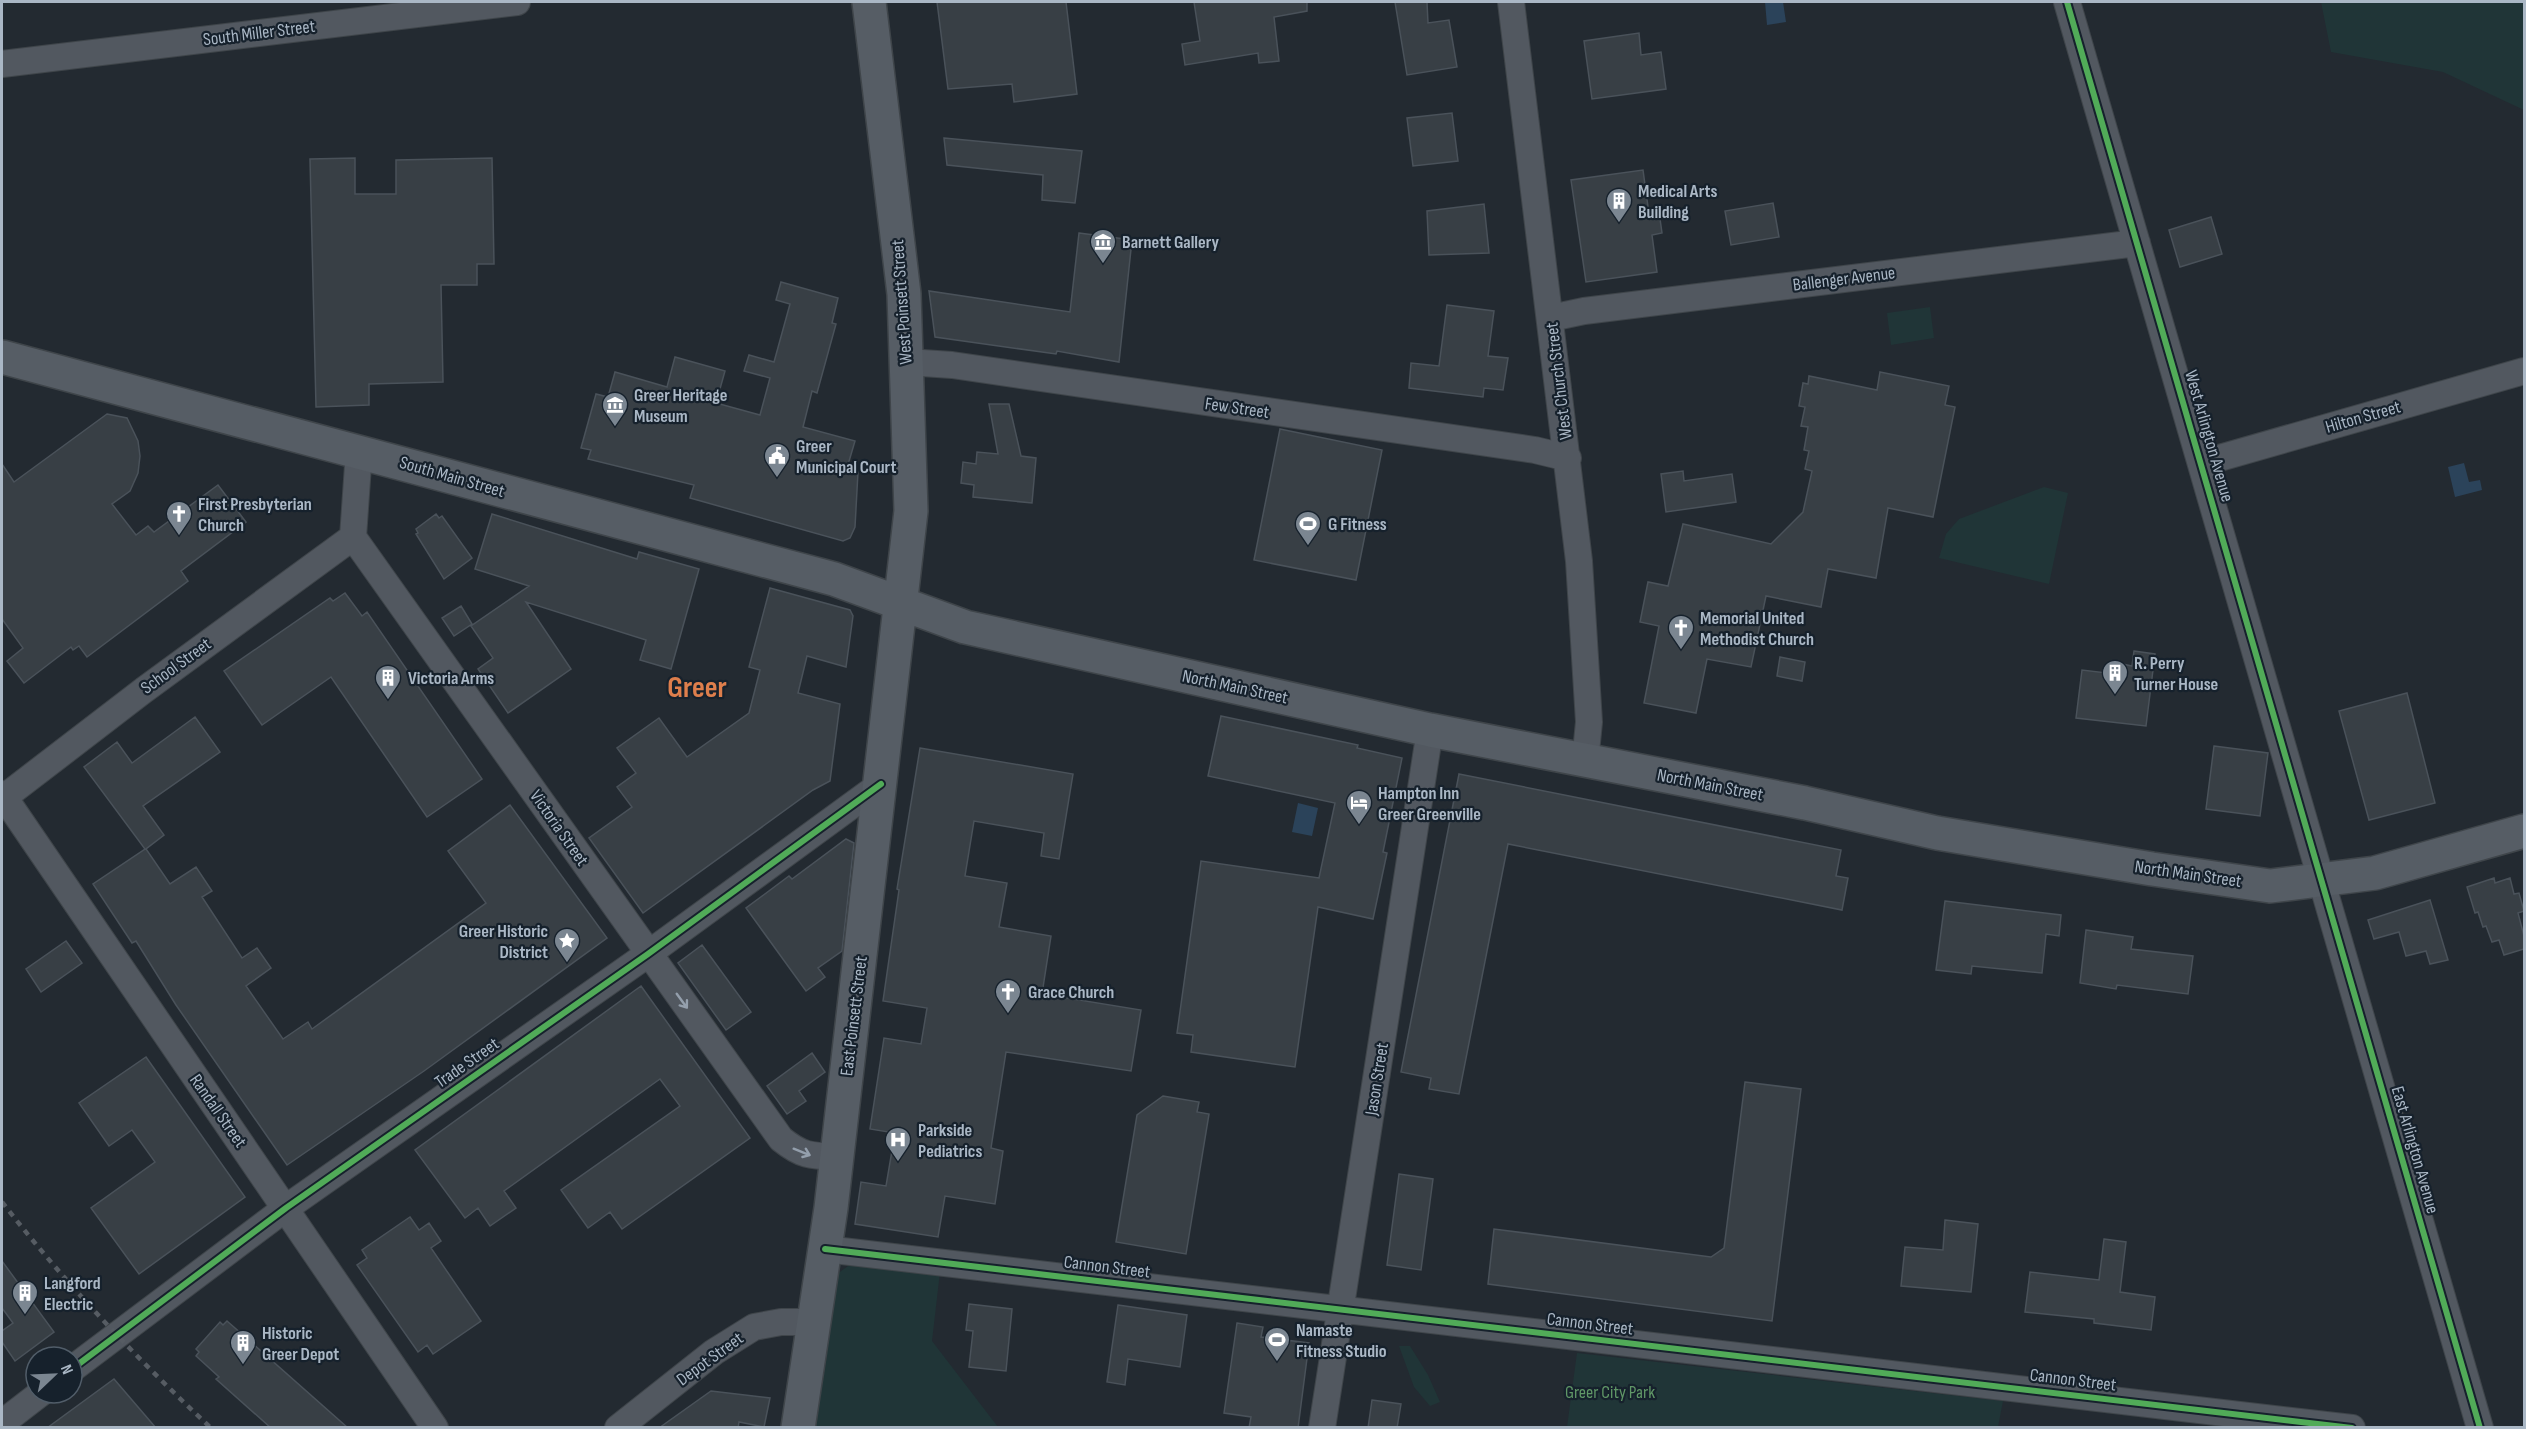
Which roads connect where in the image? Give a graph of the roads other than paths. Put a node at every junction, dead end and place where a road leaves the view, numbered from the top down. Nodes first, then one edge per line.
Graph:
1 (516, 2) edge
2 (869, 2) edge
3 (1511, 2) edge
4 (2067, 2) edge
5 (439, 7) edge
6 (2, 64) edge
7 (2137, 243) junction
8 (1551, 318) junction
9 (2, 357) edge
10 (907, 362) junction
11 (2524, 371) edge
12 (359, 451) junction
13 (1568, 458) junction
14 (2202, 462) junction
15 (354, 537) junction
16 (901, 604) junction
17 (1430, 730) junction
18 (1585, 762) junction
19 (881, 783) junction
20 (2, 797) edge
21 (846, 810) junction
22 (876, 831) junction
23 (2524, 831) edge
24 (2321, 880) junction
25 (648, 954) junction
26 (837, 1157) junction
27 (286, 1208) junction
28 (825, 1249) junction
29 (1342, 1310) junction
30 (814, 1322) junction
31 (84, 1361) edge
32 (25, 1405) edge
33 (2, 1423) edge
34 (435, 1428) edge
35 (618, 1428) edge
36 (798, 1428) edge
37 (1322, 1428) edge
38 (2352, 1428) edge
39 (2480, 1428) edge

1 - 5 street, South Miller Street
2 - 10 main road, West Poinsett Street
3 - 8 street, West Church Street
4 - 7 street, West Arlington Avenue
5 - 6 street, South Miller Street
7 - 8 street, Ballenger Avenue
7 - 14 street, West Arlington Avenue
8 - 13 street, West Church Street
9 - 12 main road, South Main Street
10 - 13 street, Few Street
10 - 16 main road, West Poinsett Street
11 - 14 street, Hilton Street
12 - 15 street
12 - 16 main road, South Main Street
13 - 18 street, West Church Street
14 - 24 street, West Arlington Avenue
15 - 20 street, School Street
15 - 25 street, Victoria Street
16 - 17 main road, North Main Street
16 - 19 main road, East Poinsett Street
17 - 18 main road, North Main Street
17 - 29 street, Jason Street
18 - 24 main road, North Main Street
19 - 21 street, Trade Street
19 - 22 main road, East Poinsett Street
20 - 27 street, Randall Street
21 - 22 street
21 - 25 street, Trade Street
22 - 26 main road, East Poinsett Street
23 - 24 main road, North Main Street
24 - 39 street, East Arlington Avenue
25 -> 26 street, Victoria Street
25 - 27 street, Trade Street
26 - 28 main road, East Poinsett Street
27 - 31 street, Trade Street
27 - 34 street, Randall Street
28 - 29 street, Cannon Street
28 - 30 main road, East Poinsett Street
29 - 37 street, Jason Street
29 - 38 street, Cannon Street
30 - 35 street, Depot Street
30 - 36 main road, East Poinsett Street
32 - 33 street

